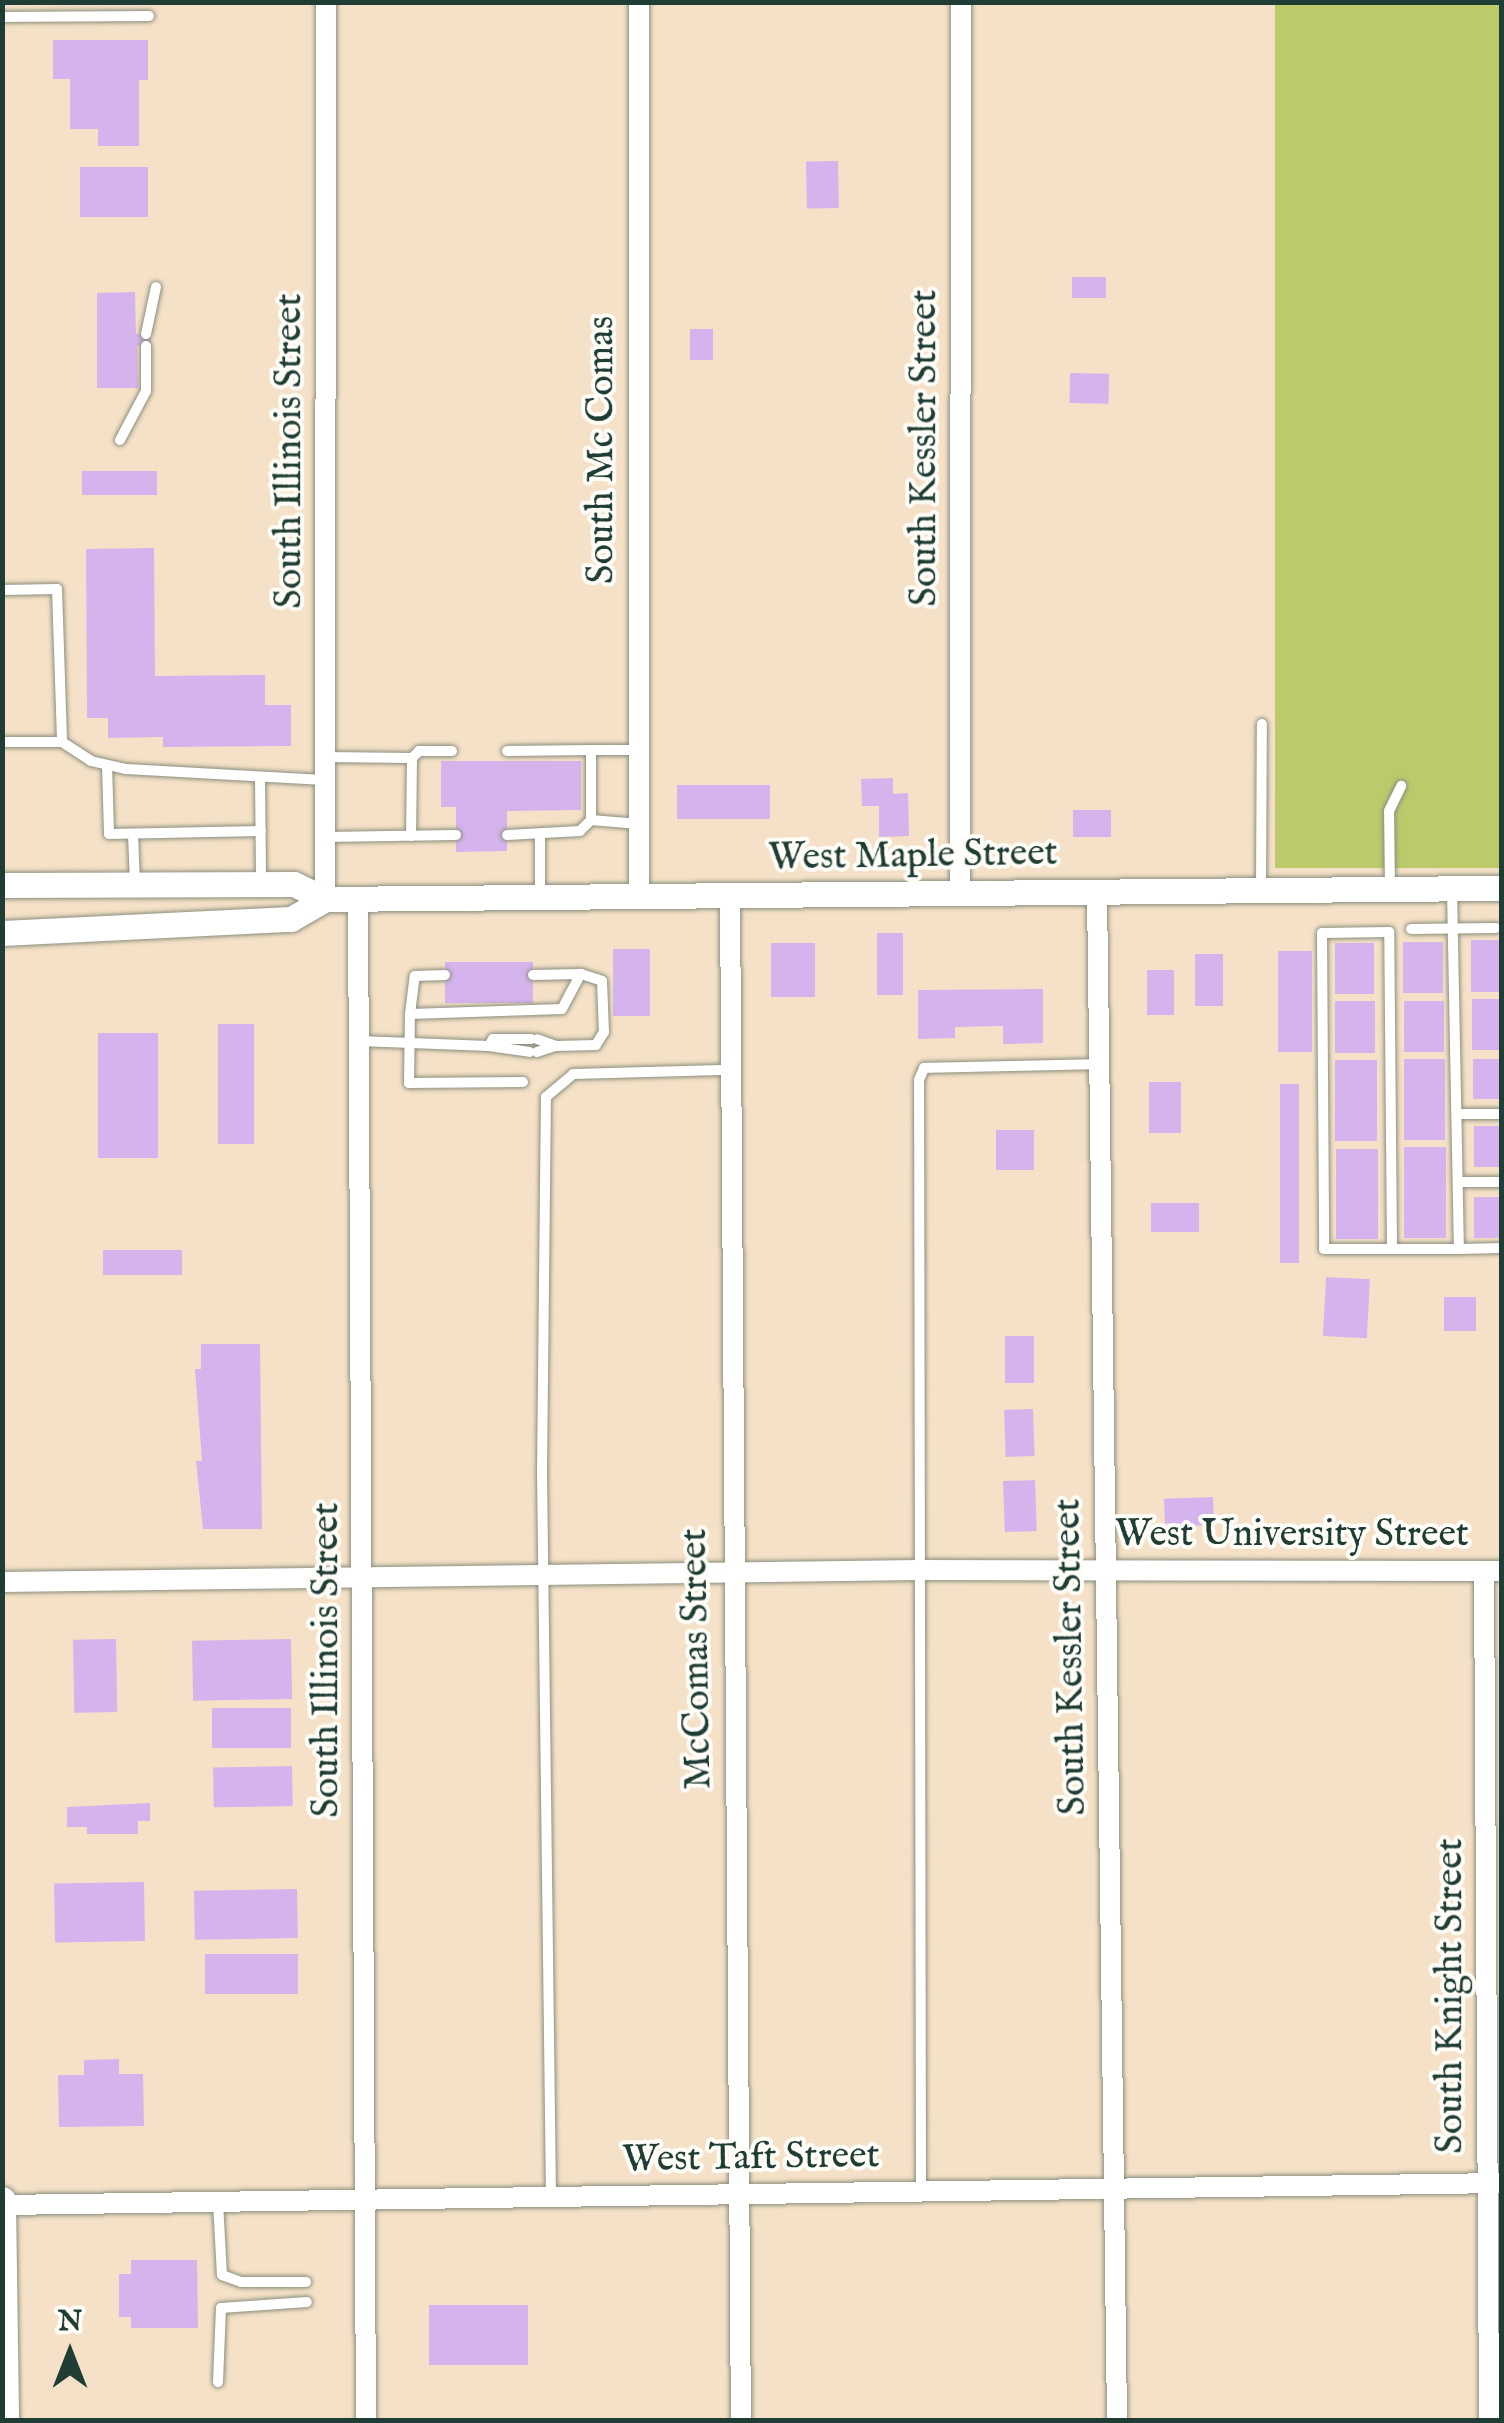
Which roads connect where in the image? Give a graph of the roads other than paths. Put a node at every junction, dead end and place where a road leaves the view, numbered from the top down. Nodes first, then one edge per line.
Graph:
1 (326, 2) edge
2 (638, 2) edge
3 (962, 2) edge
4 (149, 16) dead end
5 (2, 17) edge
6 (156, 287) dead end
7 (120, 440) dead end
8 (2, 590) edge
9 (1262, 724) dead end
10 (2, 742) edge
11 (62, 742) junction
12 (591, 750) junction
13 (639, 750) junction
14 (452, 751) dead end
15 (507, 751) dead end
16 (326, 758) junction
17 (412, 758) junction
18 (107, 765) junction
19 (260, 778) junction
20 (325, 780) junction
21 (1401, 786) dead end
22 (591, 820) junction
23 (639, 824) junction
24 (261, 832) junction
25 (133, 834) junction
26 (456, 835) dead end
27 (507, 835) dead end
28 (540, 835) junction
29 (411, 836) junction
30 (325, 837) junction
31 (135, 884) junction
32 (261, 884) junction
33 (2, 885) edge
34 (1452, 888) junction
35 (1502, 888) edge
36 (1390, 889) junction
37 (1261, 890) junction
38 (1097, 892) junction
39 (960, 894) junction
40 (730, 896) junction
41 (540, 898) junction
42 (639, 898) junction
43 (325, 899) junction
44 (358, 899) junction
45 (1453, 928) junction
46 (1496, 928) dead end
47 (1412, 929) dead end
48 (2, 933) edge
49 (581, 974) junction
50 (533, 975) dead end
51 (445, 976) dead end
52 (410, 1014) junction
53 (410, 1039) junction
54 (359, 1041) junction
55 (489, 1046) junction
56 (556, 1046) junction
57 (1099, 1064) junction
58 (730, 1070) junction
59 (523, 1082) dead end
60 (1457, 1114) junction
61 (1502, 1114) edge
62 (1458, 1182) junction
63 (1502, 1182) edge
64 (1502, 1248) edge
65 (1392, 1249) junction
66 (1460, 1249) junction
67 (920, 1570) junction
68 (1105, 1571) junction
69 (732, 1572) junction
70 (1493, 1572) edge
71 (543, 1575) junction
72 (363, 1578) junction
73 (2, 1582) edge
74 (1494, 2184) edge
75 (1114, 2189) junction
76 (921, 2192) junction
77 (738, 2194) junction
78 (552, 2197) junction
79 (366, 2200) junction
80 (218, 2202) junction
81 (2, 2203) edge
82 (306, 2282) dead end
83 (307, 2302) dead end
84 (218, 2382) dead end
85 (5, 2420) edge
86 (366, 2420) edge
87 (741, 2420) edge
88 (1117, 2420) edge
89 (1489, 2420) edge

1 - 16 street, South Illinois Street
2 - 13 street, South Mc Comas
3 - 39 street, South Kessler Street
4 - 5 lane
6 - 7 lane
8 - 11 lane
9 - 37 lane
10 - 11 lane
11 - 18 lane
12 - 13 lane
12 - 15 lane
12 - 22 lane
13 - 23 street, South Mc Comas
14 - 17 lane
16 - 17 lane
16 - 20 street, South Illinois Street
17 - 29 lane
18 - 19 lane
18 - 25 lane
19 - 20 lane
19 - 24 lane
20 - 30 street, South Illinois Street
21 - 36 lane
22 - 23 lane
22 - 28 lane
23 - 42 street, South Mc Comas
24 - 25 lane
24 - 32 lane
25 - 31 lane
26 - 29 lane
27 - 28 lane
28 - 41 lane
29 - 30 lane
30 - 43 street, South Illinois Street
31 - 32 street, West Maple Street
31 - 33 street, West Maple Street
32 - 43 street, West Maple Street
34 - 35 street, West Maple Street
34 - 36 street, West Maple Street
34 - 45 lane
36 - 37 street, West Maple Street
37 - 38 street, West Maple Street
38 - 39 street, West Maple Street
38 - 57 street, South Kessler Street
39 - 40 street, West Maple Street
40 - 42 street, West Maple Street
40 - 58 street, McComas Street
41 - 42 street, West Maple Street
41 - 44 street, West Maple Street
43 - 44 street, West Maple Street
43 - 48 street, West Maple Street
44 - 54 street, South Illinois Street
45 - 46 lane
45 - 47 lane
45 - 60 lane
49 - 50 lane
49 - 52 lane
49 - 56 lane
51 - 52 lane
52 - 53 lane
53 - 54 lane
53 - 55 lane
53 - 59 lane
54 - 72 street, South Illinois Street
55 - 56 lane
55 - 56 lane
57 - 67 lane
57 - 68 street, South Kessler Street
58 - 69 street, McComas Street
58 - 71 lane
60 - 61 lane
60 - 62 lane
62 - 63 lane
62 - 66 lane
64 - 66 lane
65 - 65 lane
65 - 66 lane
67 - 68 street, West University Street
67 - 69 street, West University Street
67 - 76 lane
68 - 70 street, West University Street
68 - 75 street, South Kessler Street
69 - 71 street, West University Street
69 - 77 street, McComas Street
70 - 74 street, South Knight Street
71 - 72 street, West University Street
71 - 78 lane
72 - 73 street, West University Street
72 - 79 street, South Illinois Street
74 - 75 street, West Taft Street
74 - 89 street, South Knight Street
75 - 76 street, West Taft Street
75 - 88 street, South Kessler Street
76 - 77 street, West Taft Street
77 - 78 street, West Taft Street
77 - 87 street, McComas Street
78 - 79 street, West Taft Street
79 - 80 street, West Taft Street
79 - 86 street, South Illinois Street
80 - 81 street, West Taft Street
80 - 82 lane
81 - 85 main road
83 - 84 lane

